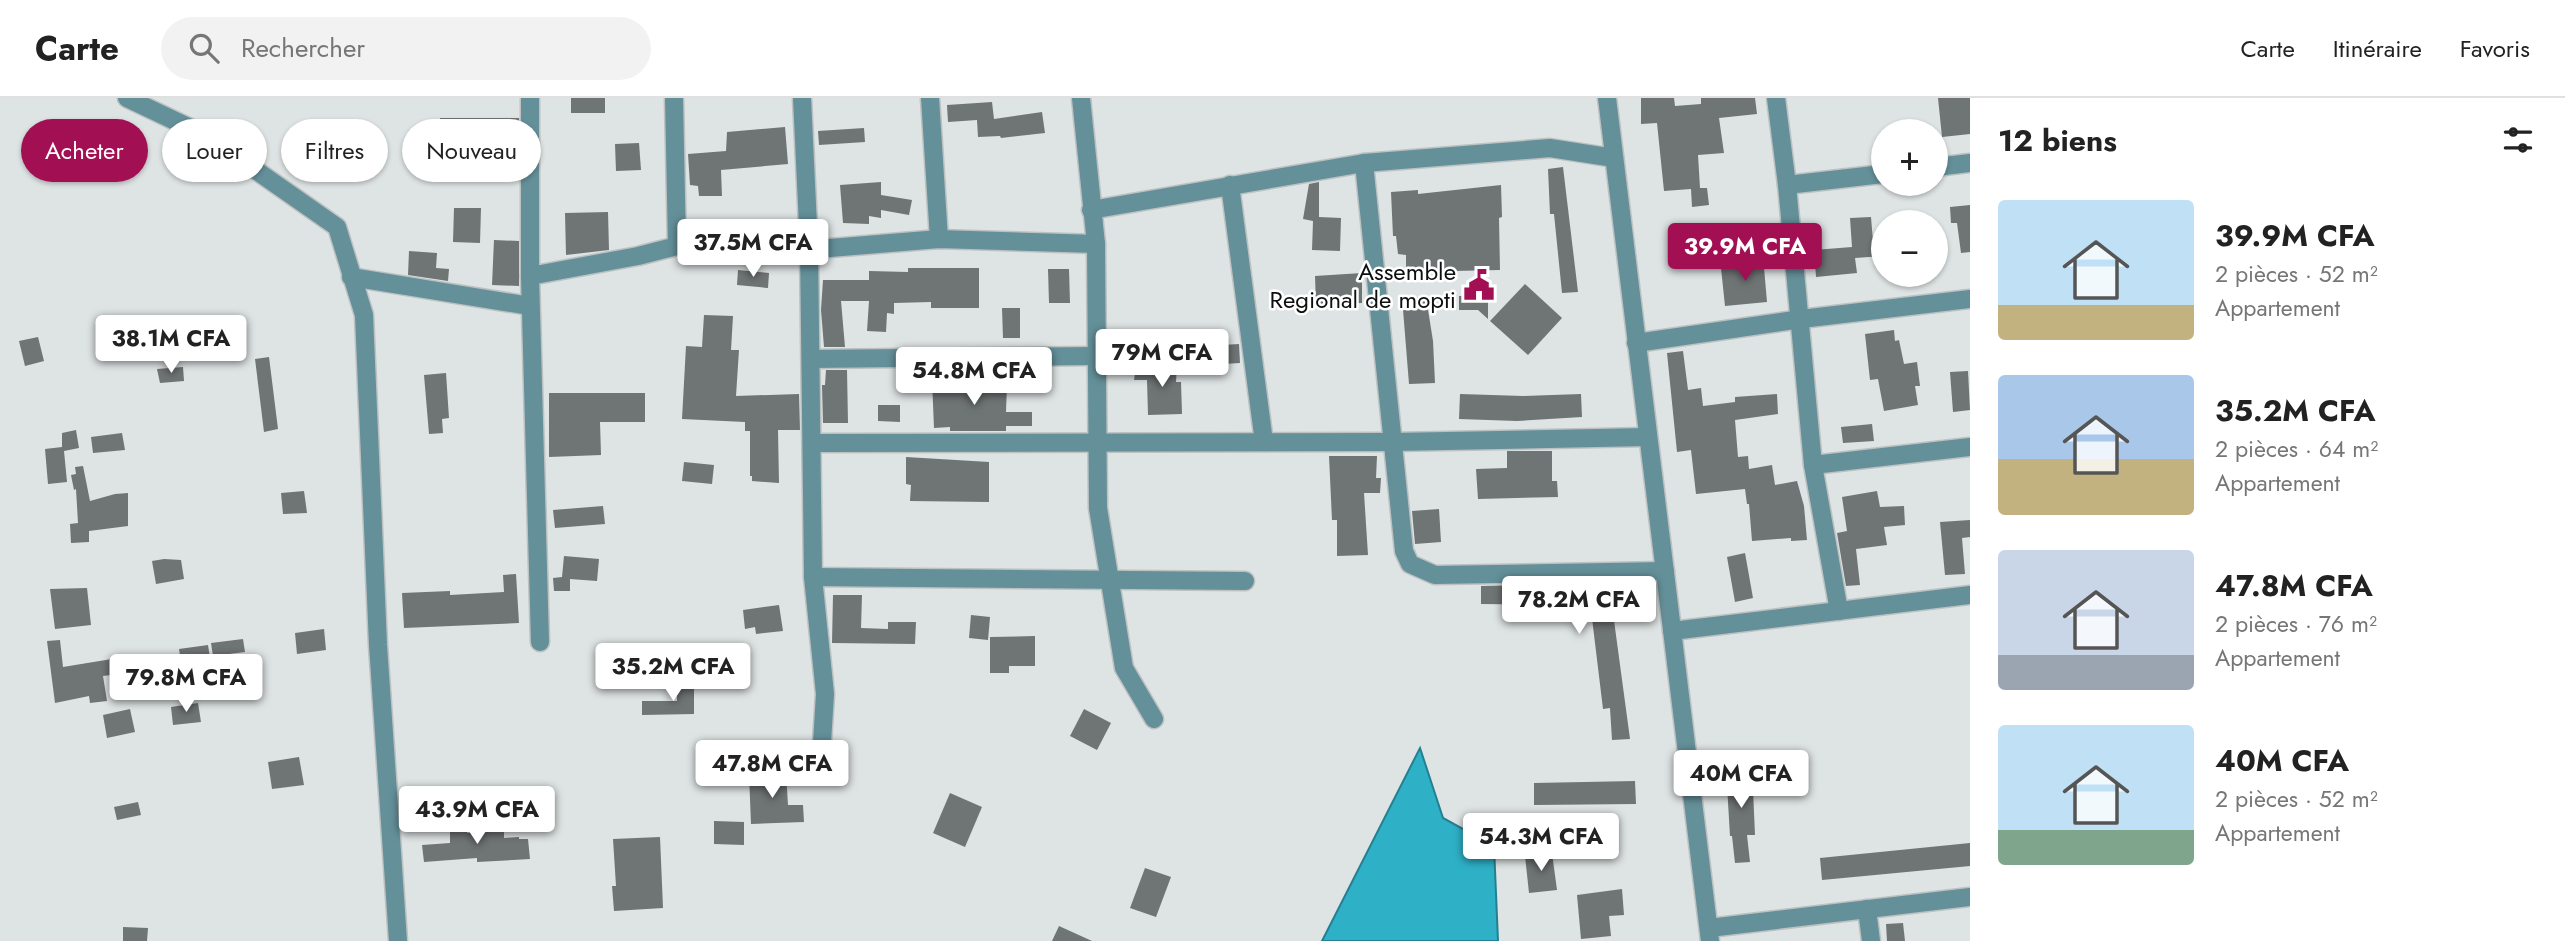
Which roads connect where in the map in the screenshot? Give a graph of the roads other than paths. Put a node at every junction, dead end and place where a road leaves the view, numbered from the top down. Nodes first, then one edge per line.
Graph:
1 (127, 98) edge
2 (530, 98) edge
3 (674, 98) edge
4 (802, 98) edge
5 (930, 98) edge
6 (1081, 98) edge
7 (1606, 98) edge
8 (1776, 98) edge
9 (1614, 158) junction
10 (1364, 163) junction
11 (1970, 163) edge
12 (1948, 166) edge
13 (1871, 175) edge
14 (1230, 185) junction
15 (1787, 185) junction
16 (1091, 210) junction
17 (939, 240) junction
18 (1096, 244) junction
19 (677, 246) junction
20 (808, 247) junction
21 (530, 276) junction
22 (351, 277) junction
23 (1970, 299) edge
24 (530, 306) junction
25 (1801, 319) junction
26 (1636, 343) junction
27 (1097, 356) junction
28 (811, 359) junction
29 (1647, 437) junction
30 (1098, 442) junction
31 (1264, 442) junction
32 (1393, 442) junction
33 (812, 443) junction
34 (1970, 447) edge
35 (1812, 466) junction
36 (1665, 571) junction
37 (813, 577) junction
38 (1112, 580) junction
39 (1245, 582) dead end
40 (1970, 595) edge
41 (1839, 611) junction
42 (1672, 631) junction
43 (540, 642) dead end
44 (1154, 719) dead end
45 (820, 775) dead end
46 (1970, 897) edge
47 (1867, 909) junction
48 (1709, 934) edge
49 (398, 941) edge
50 (1871, 941) edge

1 - 22 street
2 - 21 street
3 - 19 street
4 - 20 street
5 - 17 street
6 - 16 street
7 - 9 street
8 - 15 street
9 - 10 street
9 - 26 street
10 - 14 street
10 - 32 street
11 - 12 street
13 - 15 street
14 - 16 street
14 - 31 street
15 - 25 street
16 - 18 street
17 - 18 street
17 - 20 street
18 - 27 street
19 - 20 street
19 - 21 street
20 - 28 street
21 - 24 street
22 - 24 street
22 - 49 street
23 - 25 street
24 - 43 street
25 - 26 street
25 - 35 street
26 - 29 street
27 - 28 street
27 - 30 street
28 - 33 street
29 - 32 street
29 - 36 street
30 - 31 street
30 - 33 street
30 - 38 street
31 - 32 street
32 - 36 street
33 - 37 street
34 - 35 street
35 - 41 street
36 - 42 street
37 - 38 street
37 - 45 street
38 - 39 street
38 - 44 street
40 - 41 street
41 - 42 street
42 - 48 street
46 - 47 street
47 - 48 street
47 - 50 street

